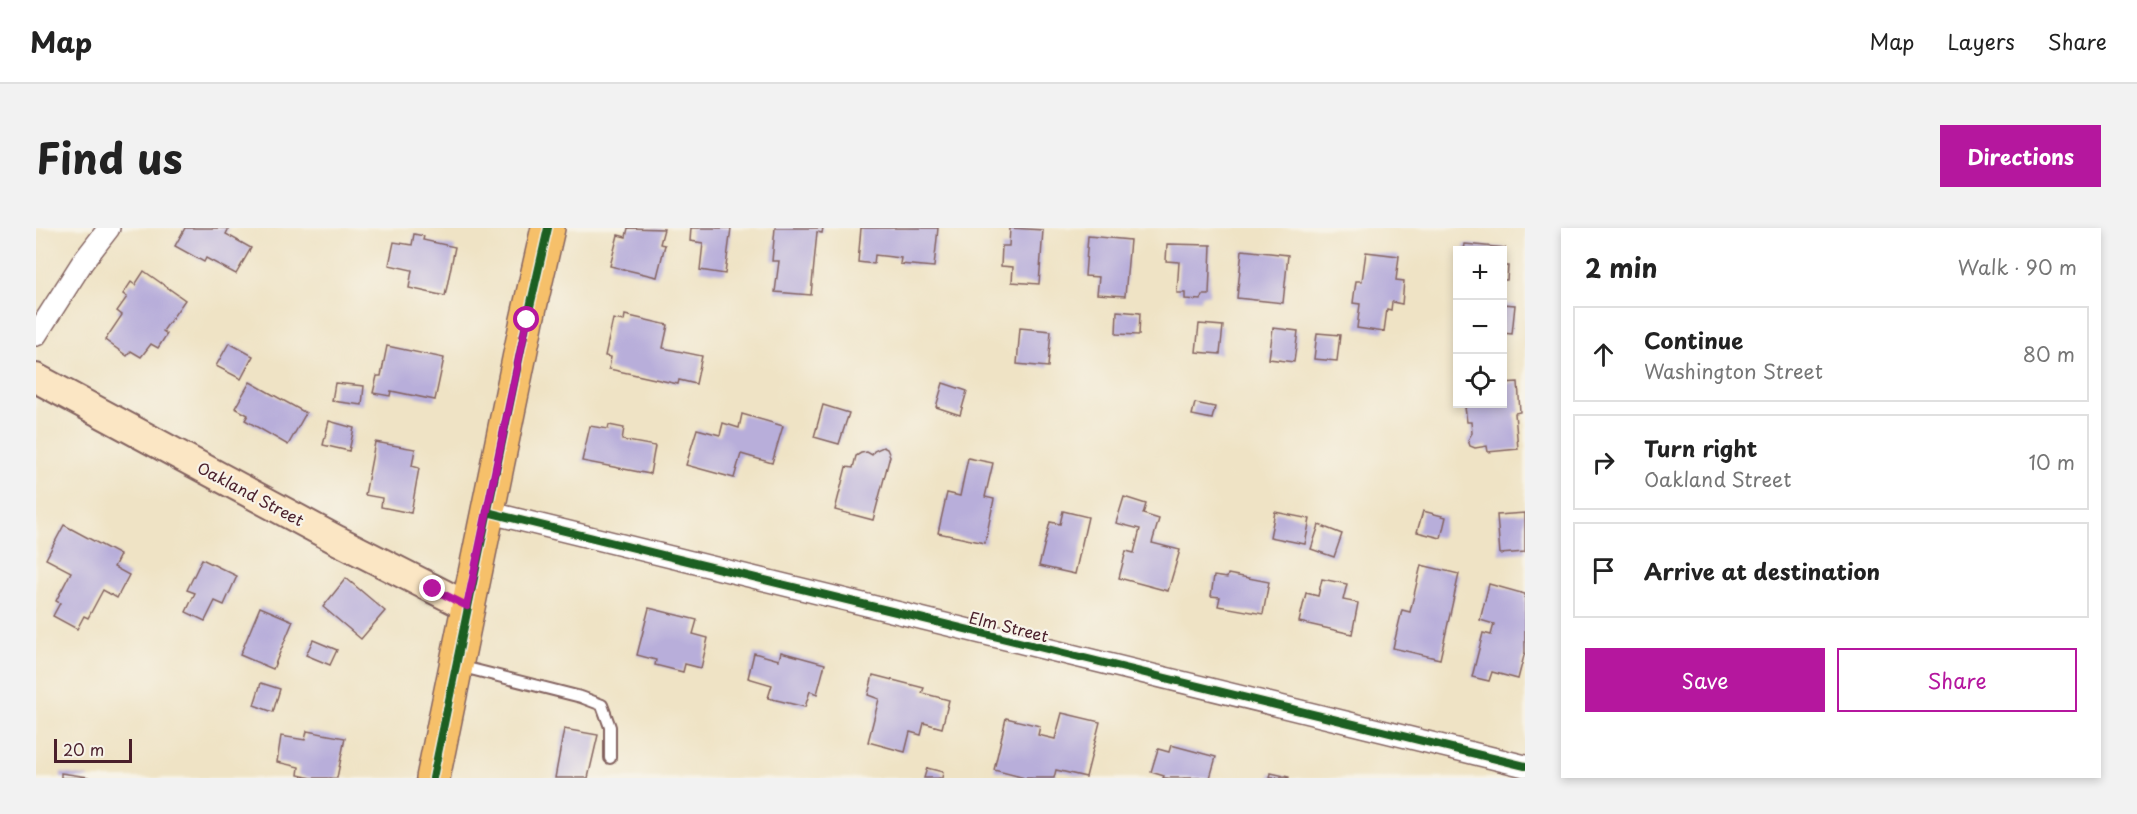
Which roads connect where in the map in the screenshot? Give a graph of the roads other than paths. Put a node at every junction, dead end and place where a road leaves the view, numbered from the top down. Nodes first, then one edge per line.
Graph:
1 (109, 228) edge
2 (548, 228) edge
3 (36, 335) edge
4 (36, 378) edge
5 (487, 512) junction
6 (467, 606) junction
7 (456, 665) junction
8 (610, 758) dead end
9 (1525, 766) edge
10 (433, 778) edge

1 - 3 street
2 - 5 main road
4 - 6 street, Oakland Street
5 - 6 main road
5 - 9 street, Elm Street
6 - 7 main road
7 - 8 lane
7 - 10 main road

